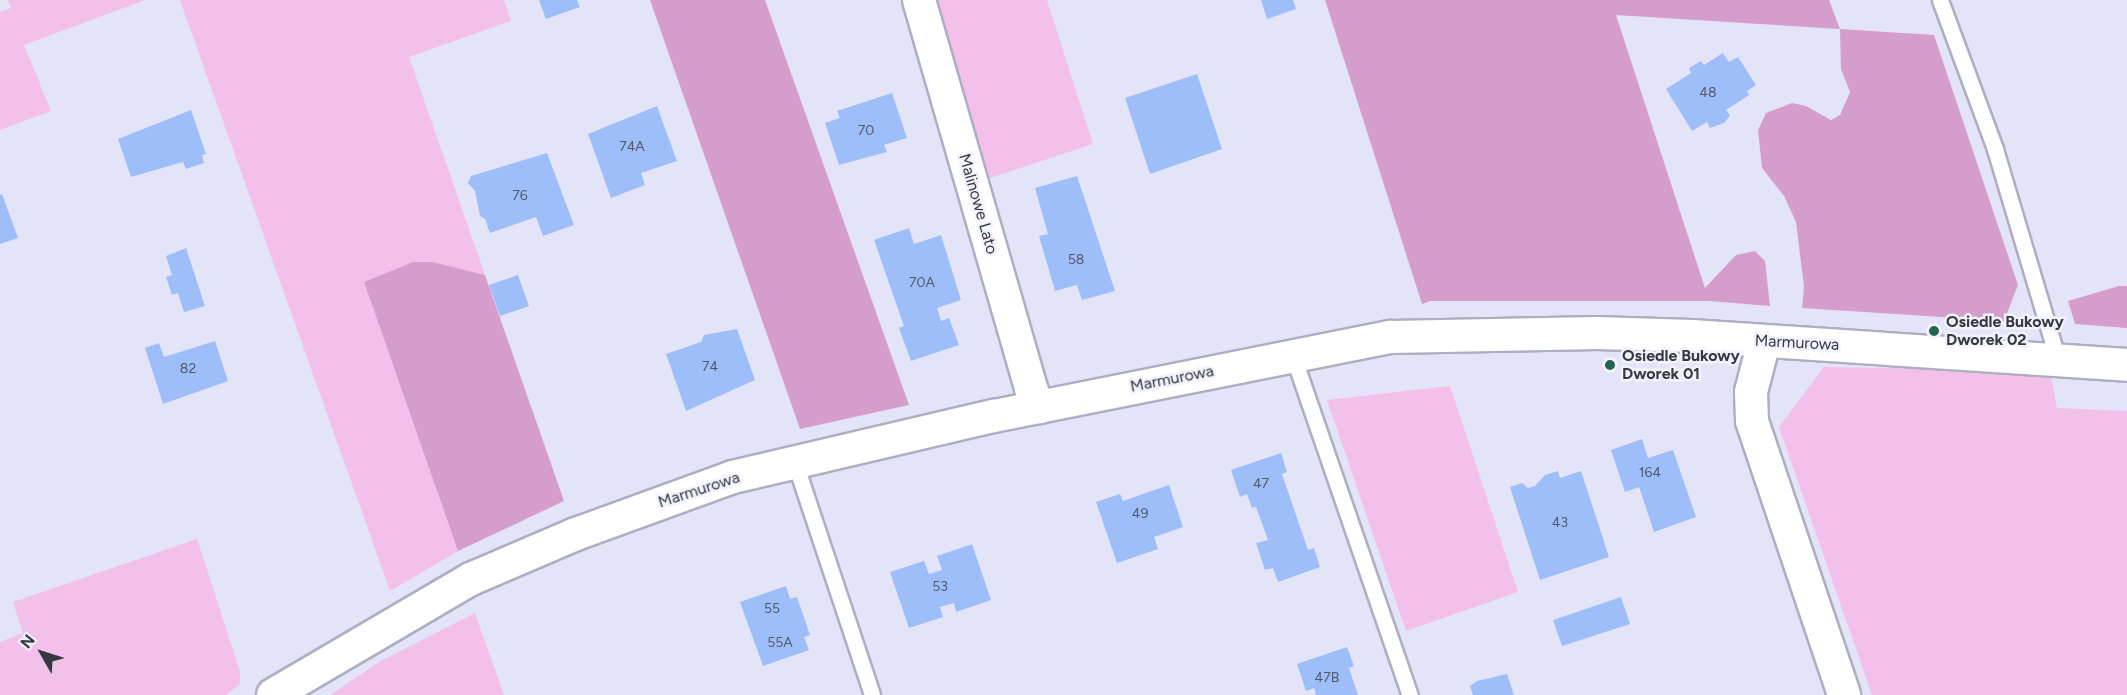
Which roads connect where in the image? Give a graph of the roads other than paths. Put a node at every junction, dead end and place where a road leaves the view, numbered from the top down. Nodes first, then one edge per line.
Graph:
1 (919, 0) edge
2 (1940, 0) edge
3 (1764, 342) junction
4 (1293, 356) junction
5 (2058, 361) junction
6 (2127, 365) edge
7 (1039, 406) junction
8 (795, 463) junction
9 (273, 695) edge
10 (872, 695) edge
11 (1410, 695) edge
12 (1844, 695) edge

1 - 7 street, Malinowe Lato
2 - 5 lane
3 - 4 street, Marmurowa
3 - 5 street, Marmurowa
3 - 12 street
4 - 7 street, Marmurowa
4 - 11 lane
5 - 6 street, Marmurowa
7 - 8 street, Marmurowa
8 - 9 street, Marmurowa
8 - 10 lane

